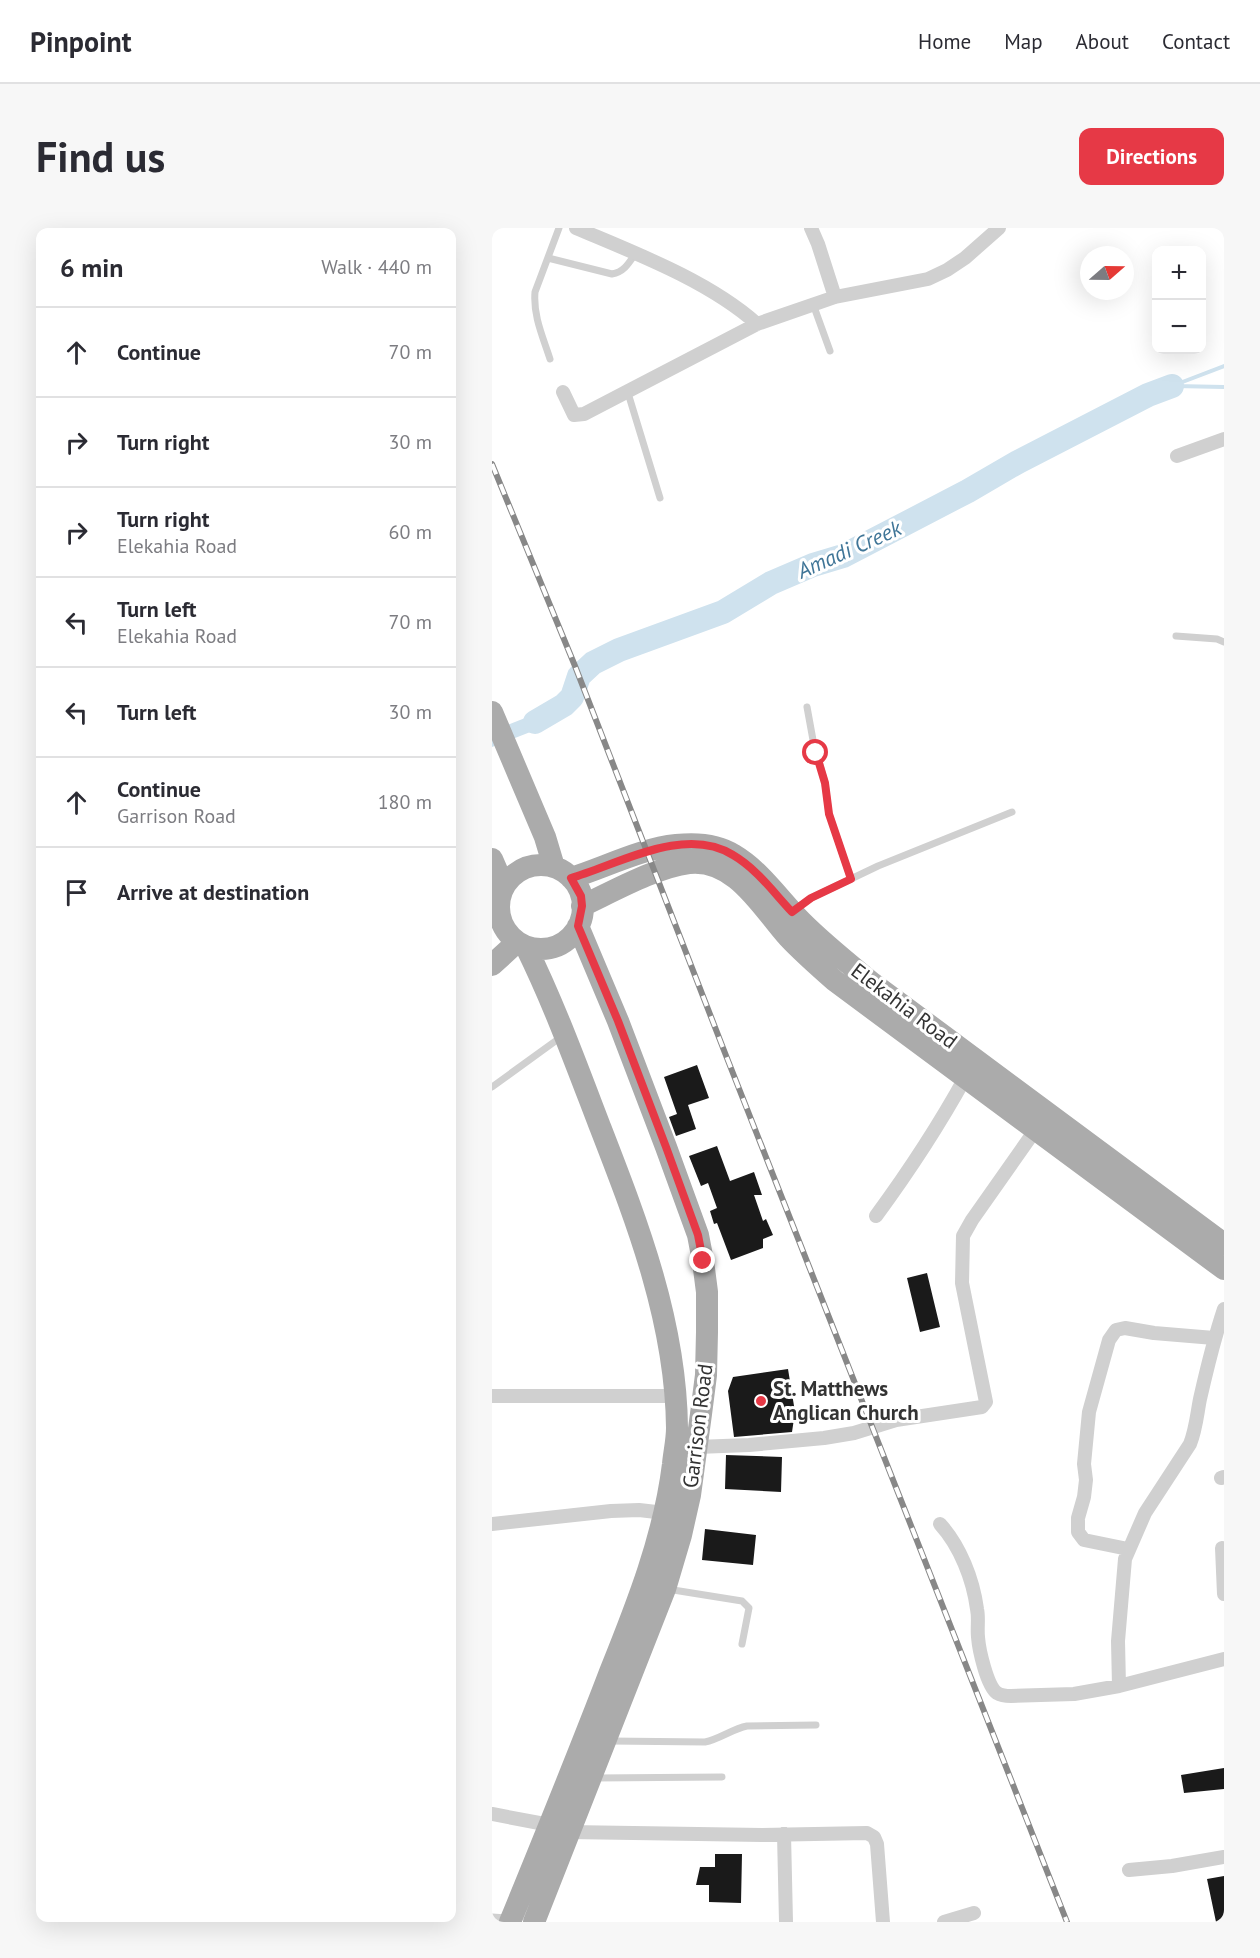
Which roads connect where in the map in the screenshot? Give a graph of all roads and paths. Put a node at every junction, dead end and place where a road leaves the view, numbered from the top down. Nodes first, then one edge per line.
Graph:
1 (559, 228) edge
2 (576, 228) edge
3 (811, 228) edge
4 (999, 228) edge
5 (635, 254) junction
6 (548, 258) junction
7 (835, 297) junction
8 (813, 304) junction
9 (757, 324) junction
10 (830, 351) dead end
11 (550, 359) dead end
12 (563, 392) dead end
13 (628, 393) junction
14 (1224, 439) edge
15 (1177, 456) dead end
16 (660, 498) dead end
17 (1176, 636) dead end
18 (1224, 642) edge
19 (807, 707) dead end
20 (492, 712) edge
21 (1011, 812) dead end
22 (492, 859) edge
23 (562, 873) junction
24 (851, 879) junction
25 (504, 887) junction
26 (792, 912) junction
27 (580, 916) junction
28 (496, 922) edge
29 (521, 944) junction
30 (492, 965) edge
31 (565, 1034) junction
32 (965, 1078) junction
33 (492, 1087) edge
34 (1036, 1129) junction
35 (876, 1216) dead end
36 (1220, 1249) edge
37 (1224, 1309) edge
38 (1214, 1338) junction
39 (492, 1396) edge
40 (674, 1396) junction
41 (697, 1447) junction
42 (665, 1513) junction
43 (492, 1524) edge
44 (940, 1524) dead end
45 (1222, 1548) dead end
46 (1128, 1549) junction
47 (665, 1589) junction
48 (1224, 1594) edge
49 (742, 1644) dead end
50 (1224, 1659) edge
51 (1119, 1686) junction
52 (816, 1725) dead end
53 (604, 1741) junction
54 (722, 1777) dead end
55 (590, 1778) junction
56 (492, 1814) edge
57 (560, 1829) junction
58 (784, 1834) junction
59 (1224, 1857) edge
60 (1129, 1870) dead end
61 (974, 1912) dead end
62 (504, 1919) edge
63 (534, 1922) edge
64 (786, 1922) edge
65 (883, 1922) edge
66 (944, 1922) edge

1 - 6 lane
2 - 5 street
3 - 7 street
4 - 7 street
5 - 6 lane
5 - 9 street
6 - 11 lane
7 - 8 street
8 - 9 street
8 - 10 lane
9 - 13 street
12 - 13 street
13 - 16 lane
14 - 15 street
17 - 18 lane
19 - 24 lane
20 - 23 main road
21 - 24 lane
22 - 25 main road
23 - 25 main road
23 - 26 main road, Elekahia Road
23 - 27 main road
24 - 26 lane
25 - 28 main road
26 - 36 main road, Elekahia Road
27 - 29 main road
27 - 32 main road, Elekahia Road
27 - 41 main road, Garrison Road
28 - 29 main road
29 - 30 main road
29 - 31 main road, Garrison Road
31 - 33 lane
31 - 40 main road, Garrison Road
32 - 34 main road, Elekahia Road
32 - 35 street
34 - 36 main road, Elekahia Road
34 - 41 street
37 - 38 street
38 - 46 street
38 - 46 street
39 - 40 street
40 - 42 main road, Garrison Road
41 - 47 main road, Garrison Road
42 - 43 street
42 - 57 main road, Garrison Road
44 - 51 street
45 - 48 street
46 - 51 street
47 - 49 lane
47 - 53 main road, Garrison Road
50 - 51 street
52 - 53 lane
53 - 55 main road, Garrison Road
54 - 55 lane
55 - 57 main road, Garrison Road
56 - 57 street
57 - 58 street
57 - 62 main road, Garrison Road
57 - 63 main road, Garrison Road
58 - 64 street
58 - 65 street
59 - 60 street
61 - 66 street

